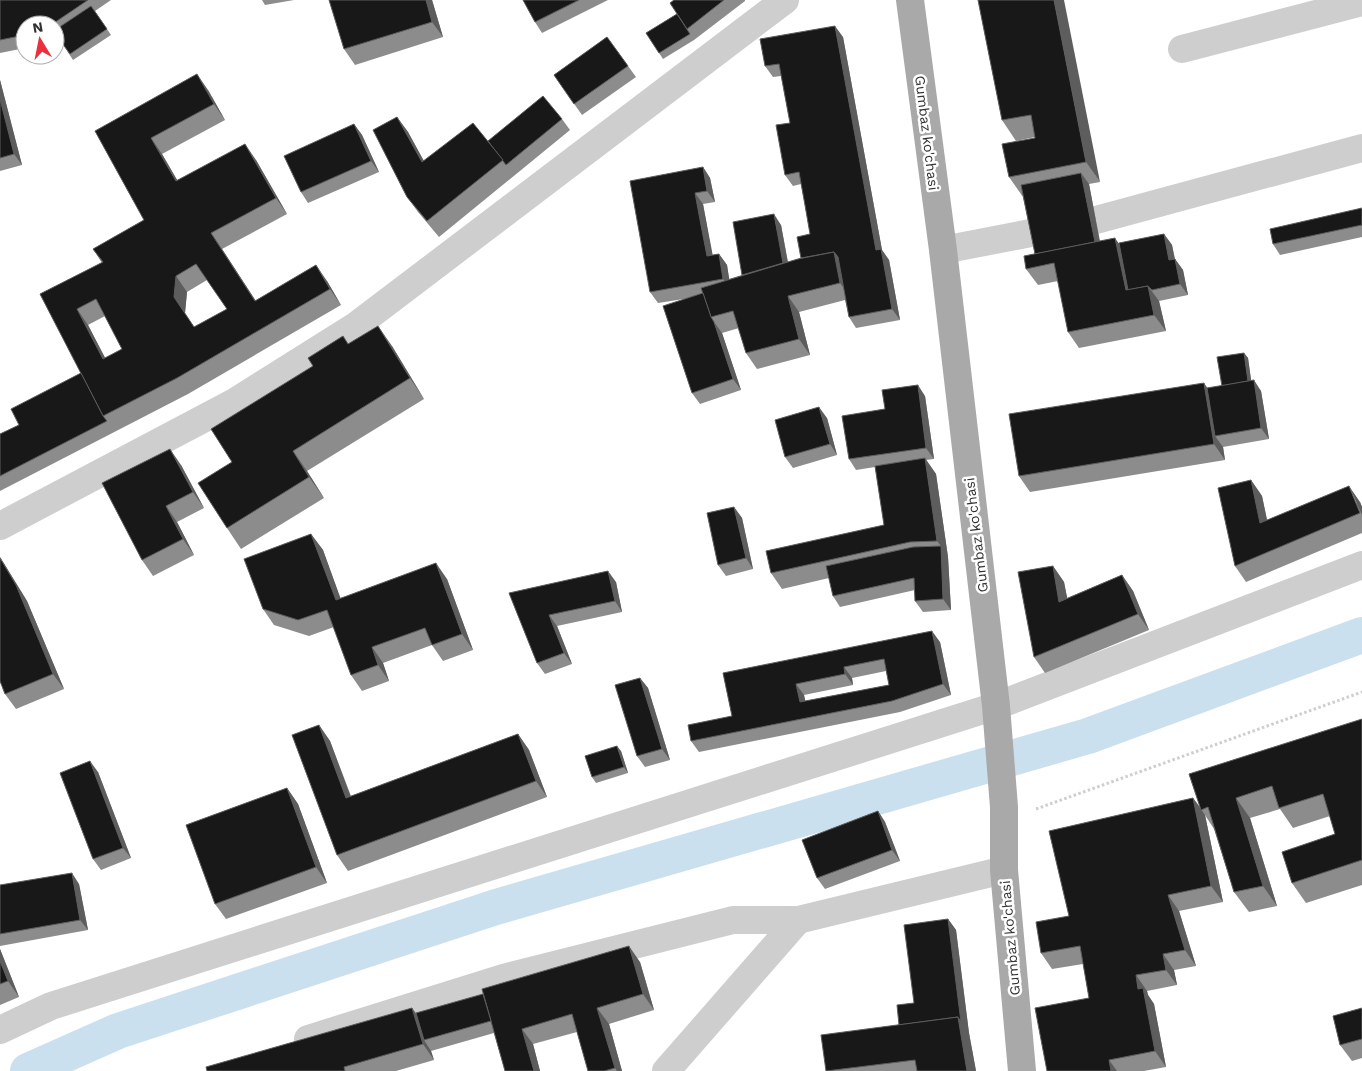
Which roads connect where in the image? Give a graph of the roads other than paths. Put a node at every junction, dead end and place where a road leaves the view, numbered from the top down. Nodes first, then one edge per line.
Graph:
1 (785, 0) edge
2 (910, 0) edge
3 (1362, 2) edge
4 (1182, 49) dead end
5 (1362, 148) edge
6 (1096, 220) dead end
7 (1036, 232) edge
8 (943, 250) junction
9 (0, 526) edge
10 (1362, 565) edge
11 (996, 706) junction
12 (1004, 870) junction
13 (798, 920) junction
14 (0, 1030) edge
15 (289, 1045) edge
16 (666, 1071) edge
17 (1022, 1071) edge

1 - 9 street
2 - 8 main road, Gumbaz ko'chasi
3 - 4 street
5 - 6 street
7 - 8 street
8 - 11 main road, Gumbaz ko'chasi
10 - 11 street
11 - 12 main road, Gumbaz ko'chasi
11 - 14 street
12 - 13 street
12 - 17 main road, Gumbaz ko'chasi
13 - 15 street
13 - 16 street

